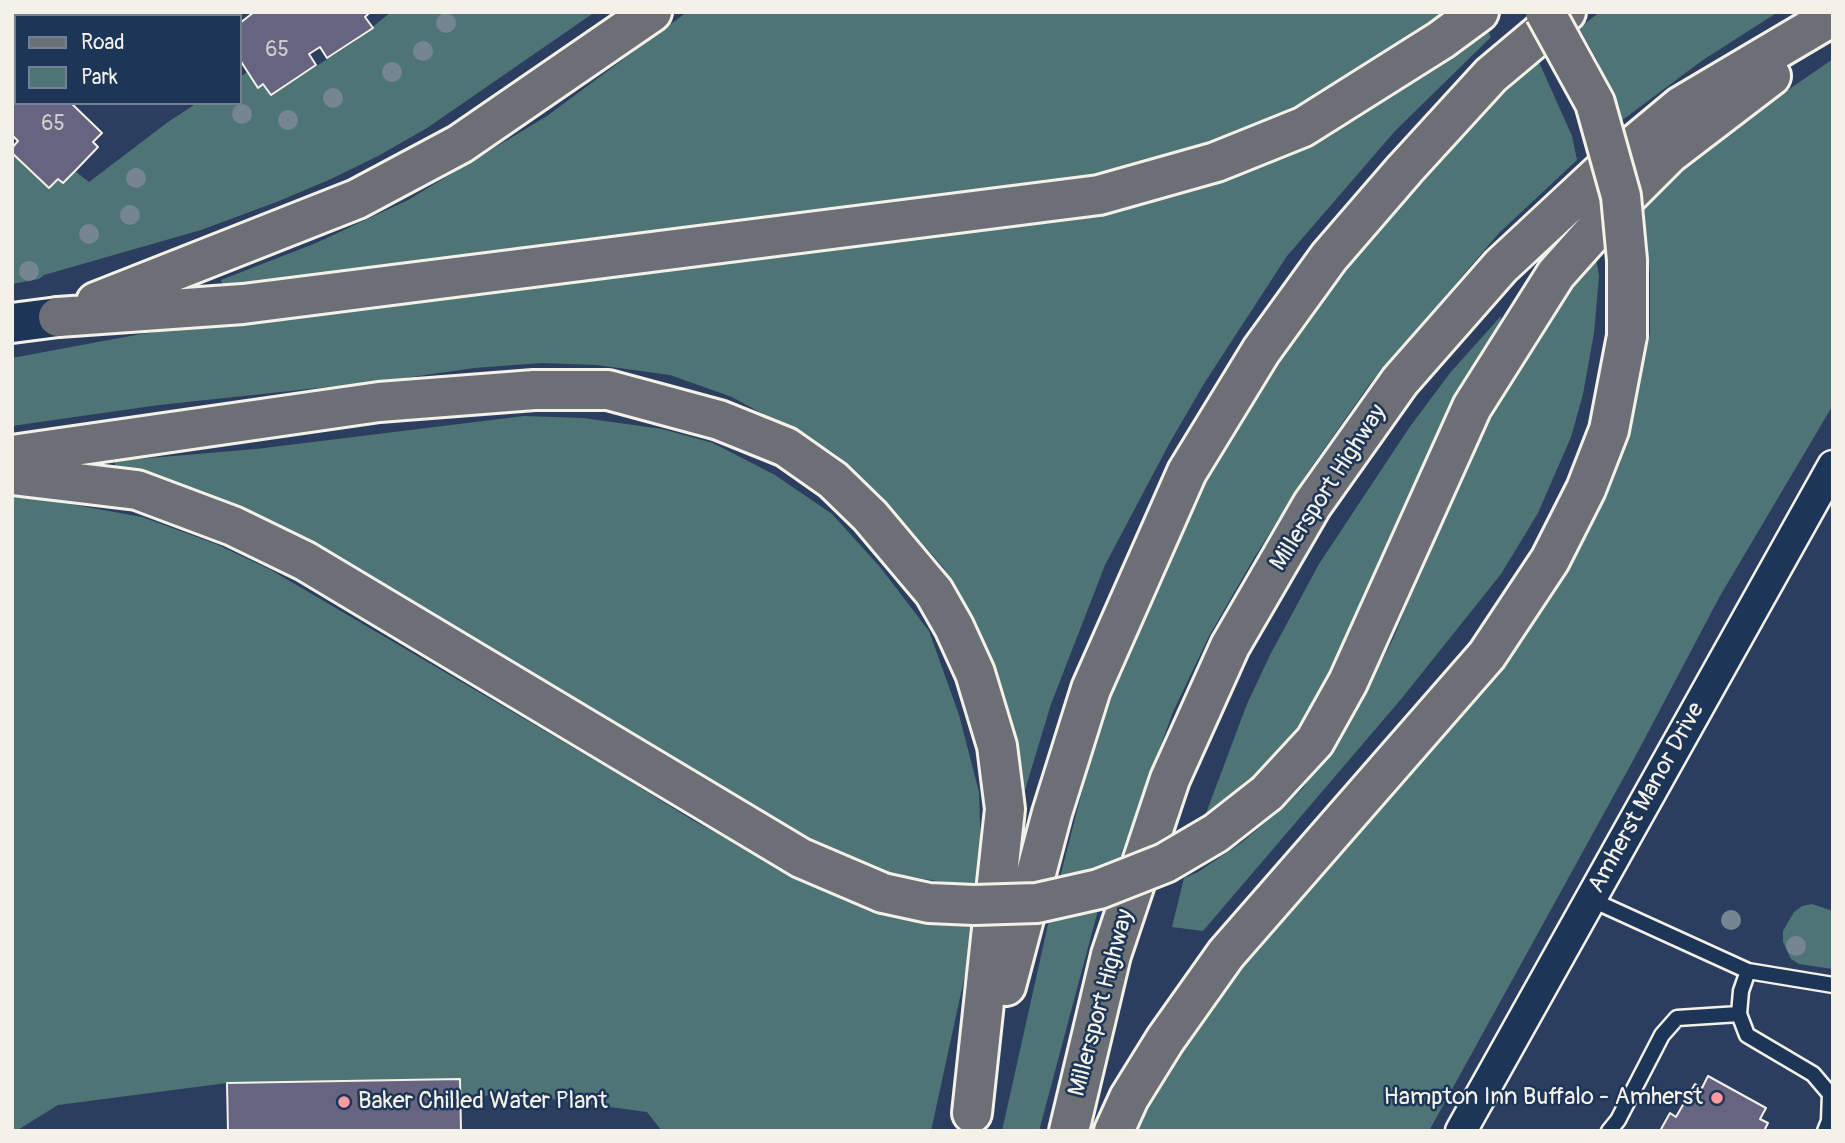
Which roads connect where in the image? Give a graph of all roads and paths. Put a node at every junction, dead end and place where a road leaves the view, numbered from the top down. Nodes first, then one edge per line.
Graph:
1 (652, 12) edge
2 (1479, 12) edge
3 (1545, 12) edge
4 (1566, 12) edge
5 (1833, 18) edge
6 (58, 317) junction
7 (12, 323) edge
8 (12, 455) edge
9 (1833, 466) edge
10 (12, 475) edge
11 (1590, 898) junction
12 (1748, 971) junction
13 (1833, 985) edge
14 (1739, 1014) junction
15 (971, 1122) edge
16 (1069, 1131) edge
17 (1114, 1131) edge
18 (1461, 1131) edge
19 (1609, 1131) edge
20 (1825, 1131) edge

1 - 6 main road
2 - 6 main road
3 - 17 main road, bridge
4 - 15 main road
5 - 10 main road, bridge
5 - 16 main road, Millersport Highway
6 - 7 main road
8 - 15 main road
9 - 11 street, Amherst Manor Drive
11 - 12 lane
11 - 18 street, Amherst Manor Drive
12 - 13 lane
12 - 14 lane
14 - 19 lane
14 - 20 lane

